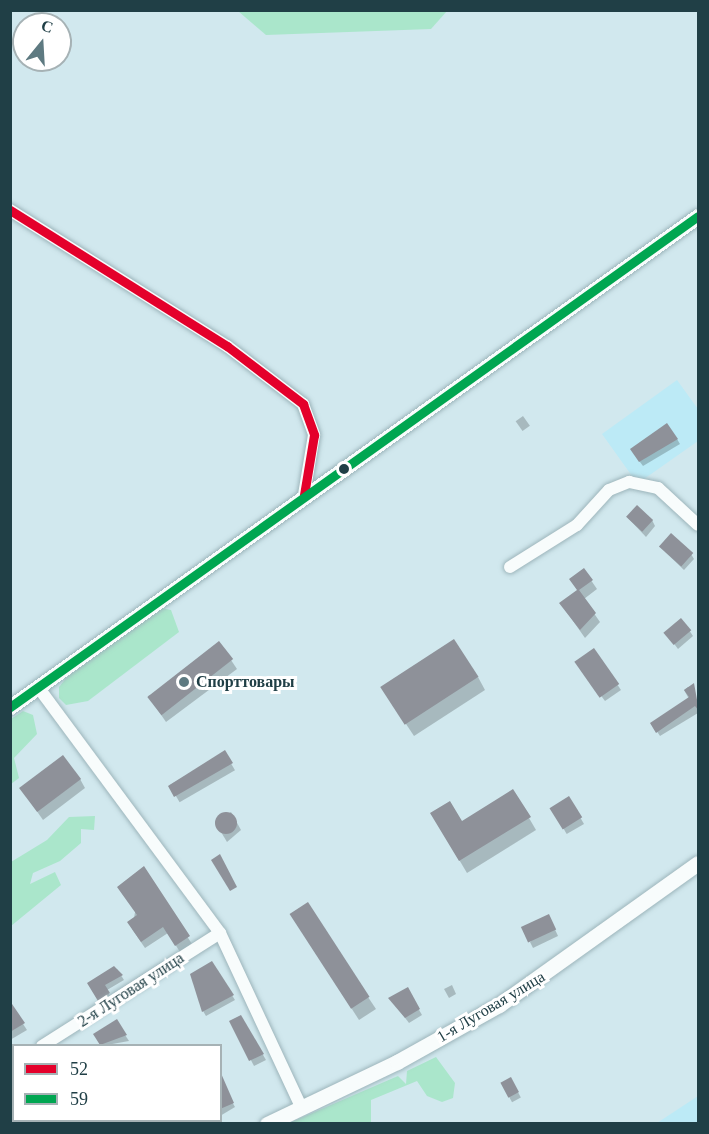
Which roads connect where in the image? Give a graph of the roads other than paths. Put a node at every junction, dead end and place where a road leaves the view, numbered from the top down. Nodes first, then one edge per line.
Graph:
1 (10, 210) edge
2 (699, 216) edge
3 (304, 495) junction
4 (699, 525) edge
5 (510, 567) dead end
6 (38, 687) junction
7 (10, 707) edge
8 (699, 863) edge
9 (220, 933) junction
10 (45, 1044) edge
11 (301, 1107) junction
12 (267, 1124) edge

1 - 3 street
2 - 3 street
3 - 6 street
4 - 5 street
6 - 7 street
6 - 9 street
8 - 11 street, 1-я Луговая улица
9 - 10 street, 2-я Луговая улица
9 - 11 street
11 - 12 street, 1-я Луговая улица

